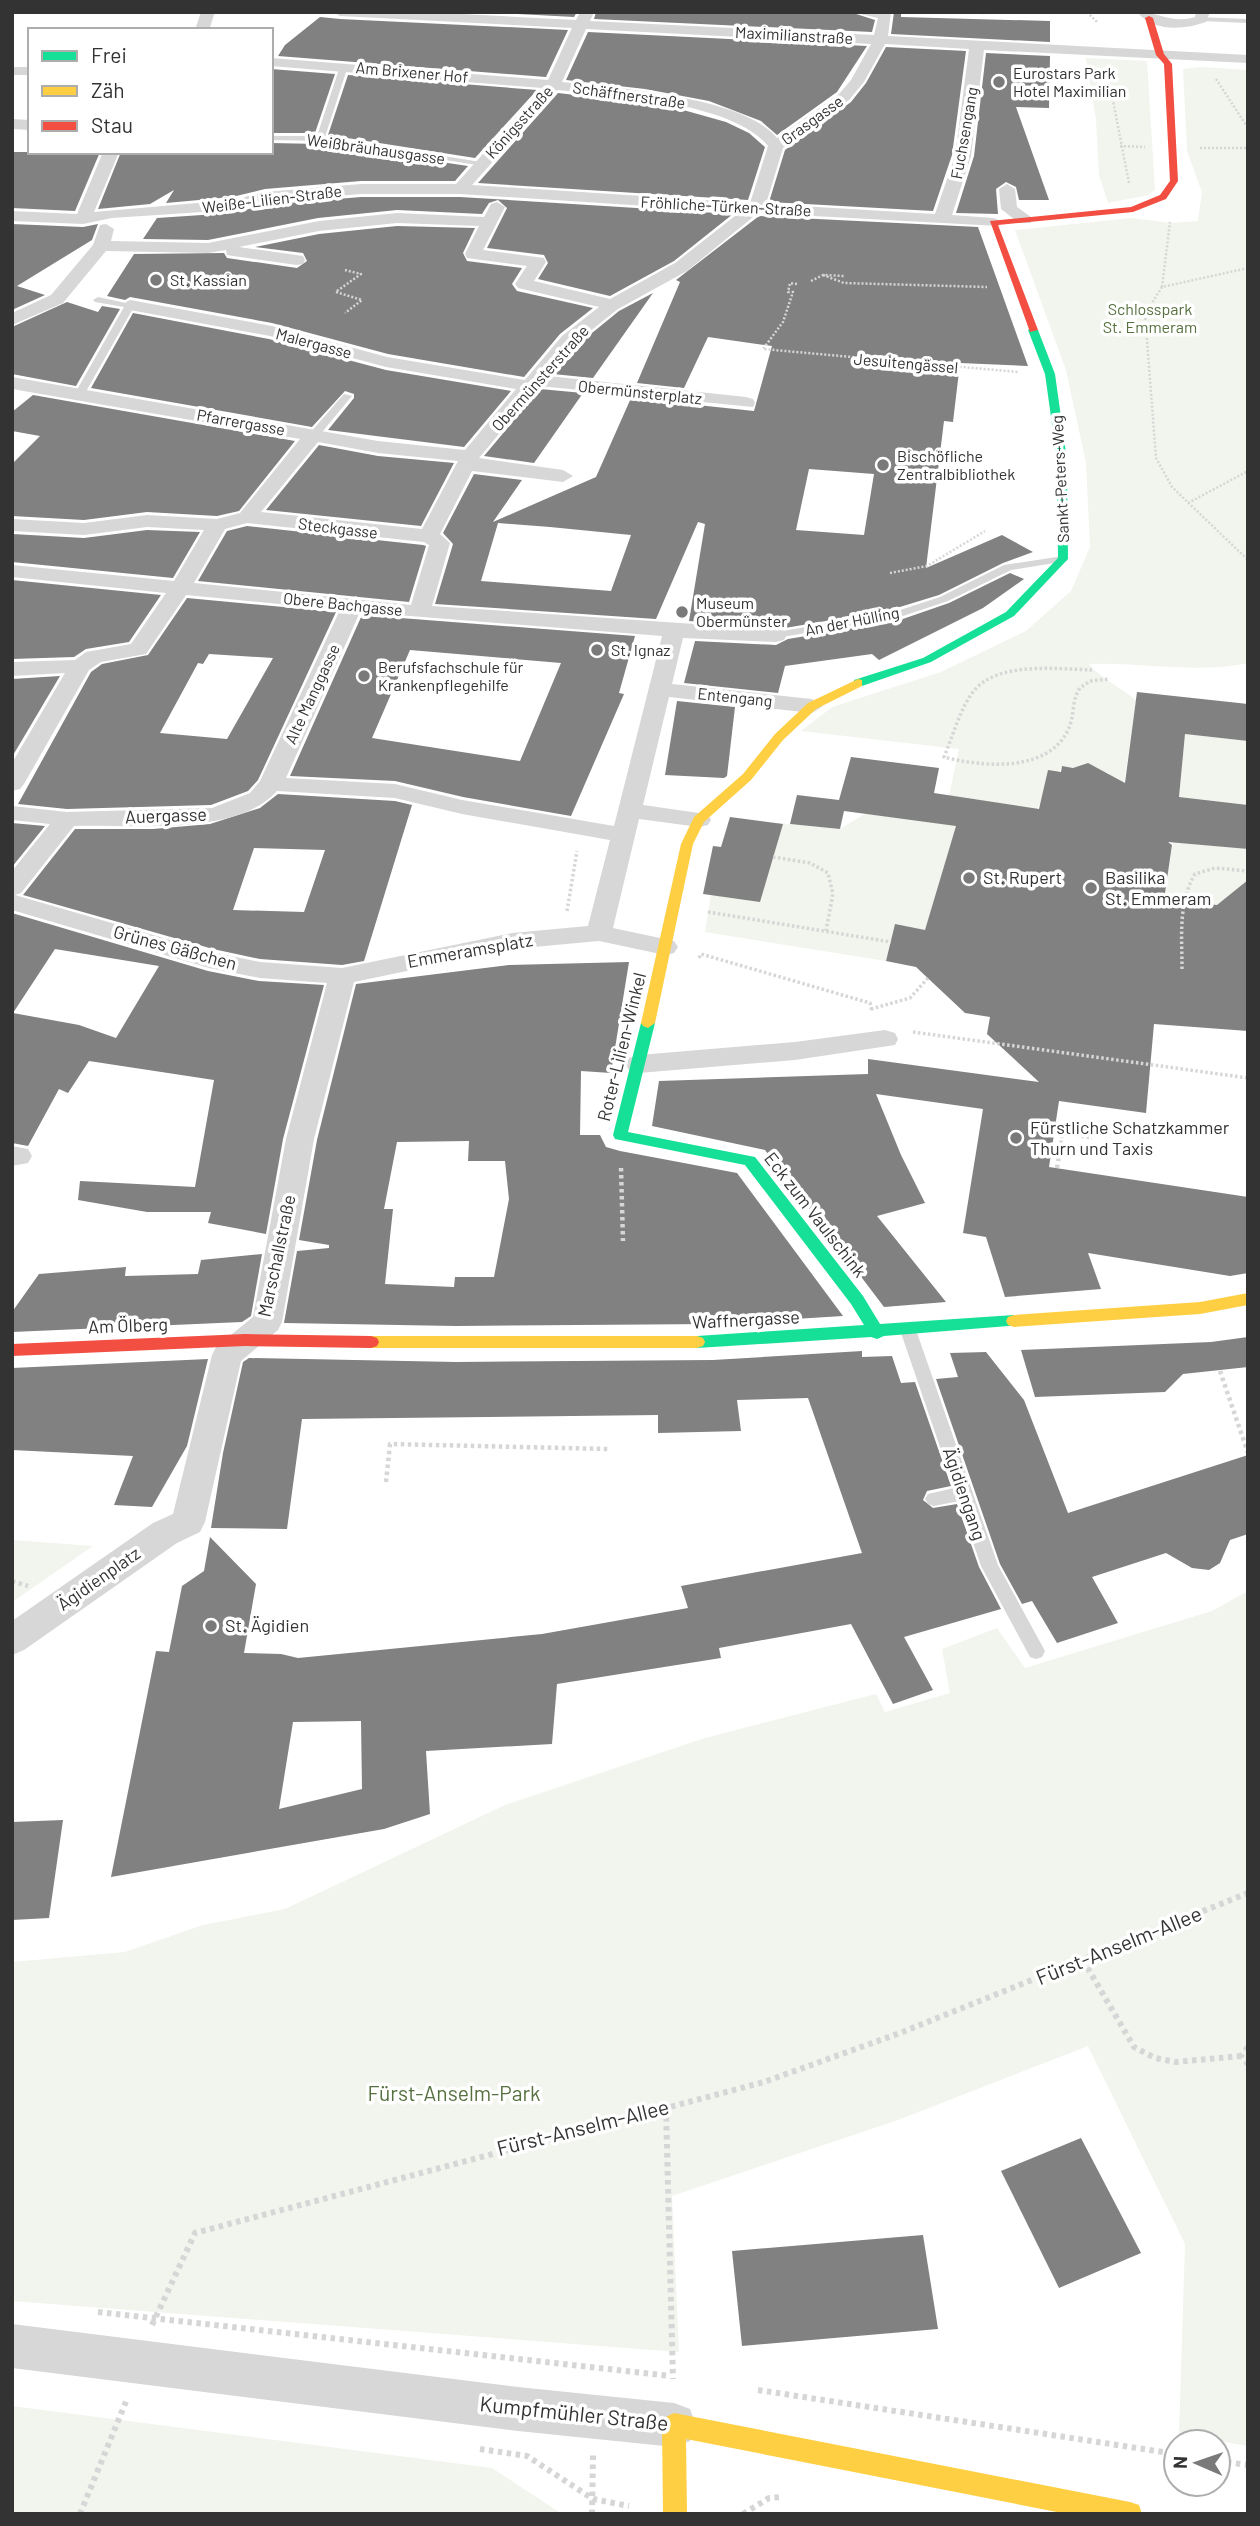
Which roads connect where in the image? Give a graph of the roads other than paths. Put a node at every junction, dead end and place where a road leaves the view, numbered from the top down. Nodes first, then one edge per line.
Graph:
1 (208, 12) edge
2 (340, 12) edge
3 (859, 12) edge
4 (1146, 15) edge
5 (584, 18) edge
6 (1199, 18) edge
7 (1248, 21) edge
8 (203, 28) edge
9 (880, 40) junction
10 (976, 44) junction
11 (1170, 58) junction
12 (1248, 59) edge
13 (273, 62) edge
14 (344, 66) junction
15 (553, 85) junction
16 (273, 138) edge
17 (320, 139) junction
18 (776, 146) junction
19 (110, 154) edge
20 (481, 164) junction
21 (464, 189) junction
22 (1007, 189) dead end
23 (505, 192) junction
24 (757, 206) junction
25 (112, 214) junction
26 (12, 216) edge
27 (83, 219) junction
28 (943, 219) junction
29 (456, 220) junction
30 (1025, 220) junction
31 (489, 222) junction
32 (993, 223) junction
33 (313, 227) junction
34 (102, 246) junction
35 (208, 248) junction
36 (98, 300) dead end
37 (130, 305) junction
38 (612, 305) junction
39 (12, 320) edge
40 (12, 383) edge
41 (533, 383) junction
42 (79, 394) junction
43 (347, 396) dead end
44 (746, 403) dead end
45 (314, 435) junction
46 (468, 460) junction
47 (563, 476) dead end
48 (247, 517) junction
49 (12, 525) edge
50 (217, 525) junction
51 (429, 536) junction
52 (1063, 559) junction
53 (12, 571) edge
54 (181, 587) junction
55 (353, 605) junction
56 (420, 612) junction
57 (674, 632) junction
58 (776, 635) joint
59 (80, 666) junction
60 (12, 669) edge
61 (658, 689) junction
62 (812, 706) junction
63 (12, 784) edge
64 (271, 784) junction
65 (12, 813) edge
66 (67, 819) junction
67 (699, 820) junction
68 (627, 823) junction
69 (12, 888) edge
70 (12, 902) edge
71 (599, 933) junction
72 (665, 947) junction
73 (342, 976) junction
74 (879, 1029) road end
75 (639, 1064) junction
76 (620, 1135) joint
77 (1248, 1300) edge
78 (908, 1330) junction
79 (877, 1333) junction
80 (245, 1340) junction
81 (12, 1350) edge
82 (963, 1493) junction
83 (934, 1499) dead end
84 (188, 1522) joint
85 (12, 1640) edge
86 (1036, 1651) dead end
87 (12, 2346) edge
88 (674, 2425) junction
89 (675, 2514) edge
90 (1130, 2514) edge

1 - 8 street
2 - 5 street, Maximilianstraße
3 - 9 street, Grasgasse
4 - 6 street
4 - 11 street
5 - 9 street, Maximilianstraße
5 - 15 street, Königsstraße
6 - 7 lane
6 - 11 street
9 - 10 street, Maximilianstraße
9 - 18 street, Grasgasse
10 - 11 street, Maximilianstraße
10 - 28 street, Fuchsengang
11 - 12 street, Maximilianstraße
11 - 30 street
13 - 14 street, Am Brixener Hof
14 - 15 street, Am Brixener Hof
14 - 17 lane
15 - 18 street, Schäffnerstraße
15 - 20 street, Königsstraße
16 - 17 lane, Weißbräuhausgasse
17 - 20 lane, Weißbräuhausgasse
18 - 24 street, Grasgasse
19 - 27 street
20 - 21 street, Königsstraße
21 - 23 street, Fröhliche-Türken-Straße
21 - 25 street, Weiße-Lilien-Straße
21 - 29 street, Königsstraße
22 - 30 street
23 - 24 street, Fröhliche-Türken-Straße
23 - 31 street
24 - 28 street, Fröhliche-Türken-Straße
24 - 38 street, Obermünsterstraße
25 - 27 street, Weiße-Lilien-Straße
25 - 34 street
26 - 27 street, Weiße-Lilien-Straße
28 - 32 street, Fröhliche-Türken-Straße
29 - 31 street
29 - 33 street
30 - 32 street
31 - 38 street
32 - 52 street, Sankt-Peters-Weg
33 - 35 street
33 - 35 street
34 - 35 street
34 - 39 street
36 - 37 lane, Malergasse
37 - 41 street, Malergasse
37 - 42 lane
38 - 41 street, Obermünsterstraße
40 - 42 street, Pfarrergasse
41 - 44 street, Obermünsterplatz
41 - 46 street, Obermünsterstraße
42 - 45 street, Pfarrergasse
43 - 45 lane
45 - 46 street, Pfarrergasse
45 - 48 street
46 - 47 street
46 - 51 street, Obermünsterstraße
48 - 50 street
48 - 51 street, Steckgasse
49 - 50 street
50 - 54 street
51 - 56 street
52 - 58 lane, An der Hülling
52 - 62 street, Sankt-Peters-Weg
53 - 54 street, Obere Bachgasse
54 - 55 street, Obere Bachgasse
54 - 59 street
55 - 56 street, Obere Bachgasse
55 - 64 street, Alte Manggasse
56 - 57 street, Obere Bachgasse
57 - 58 street, An der Hülling
57 - 61 street
59 - 60 street
59 - 63 street
61 - 62 street, Entengang
61 - 68 street
62 - 67 street, Sankt-Peters-Weg
64 - 66 street, Auergasse
64 - 68 street
65 - 66 street, Auergasse
66 - 69 street
67 - 68 street
67 - 72 street, Sankt-Peters-Weg
68 - 71 street
70 - 73 street, Grünes Gäßchen
71 - 72 street, Emmeramsplatz
71 - 73 street, Emmeramsplatz
72 - 75 street, Roter-Lilien-Winkel
73 - 80 street, Marschallstraße
74 - 75 street
75 - 76 street, Roter-Lilien-Winkel
76 - 79 street, Eck zum Vaulschink
77 - 78 street, Waffnergasse
78 - 79 street, Waffnergasse
78 - 82 lane, Ägidiengang
79 - 80 street, Waffnergasse
80 - 81 street, Am Ölberg
80 - 84 street, Marschallstraße
82 - 83 lane
82 - 86 lane, Ägidiengang
84 - 85 street, Ägidienplatz
87 - 88 street, Kumpfmühler Straße
88 - 89 street
88 - 90 street, Kumpfmühler Straße

